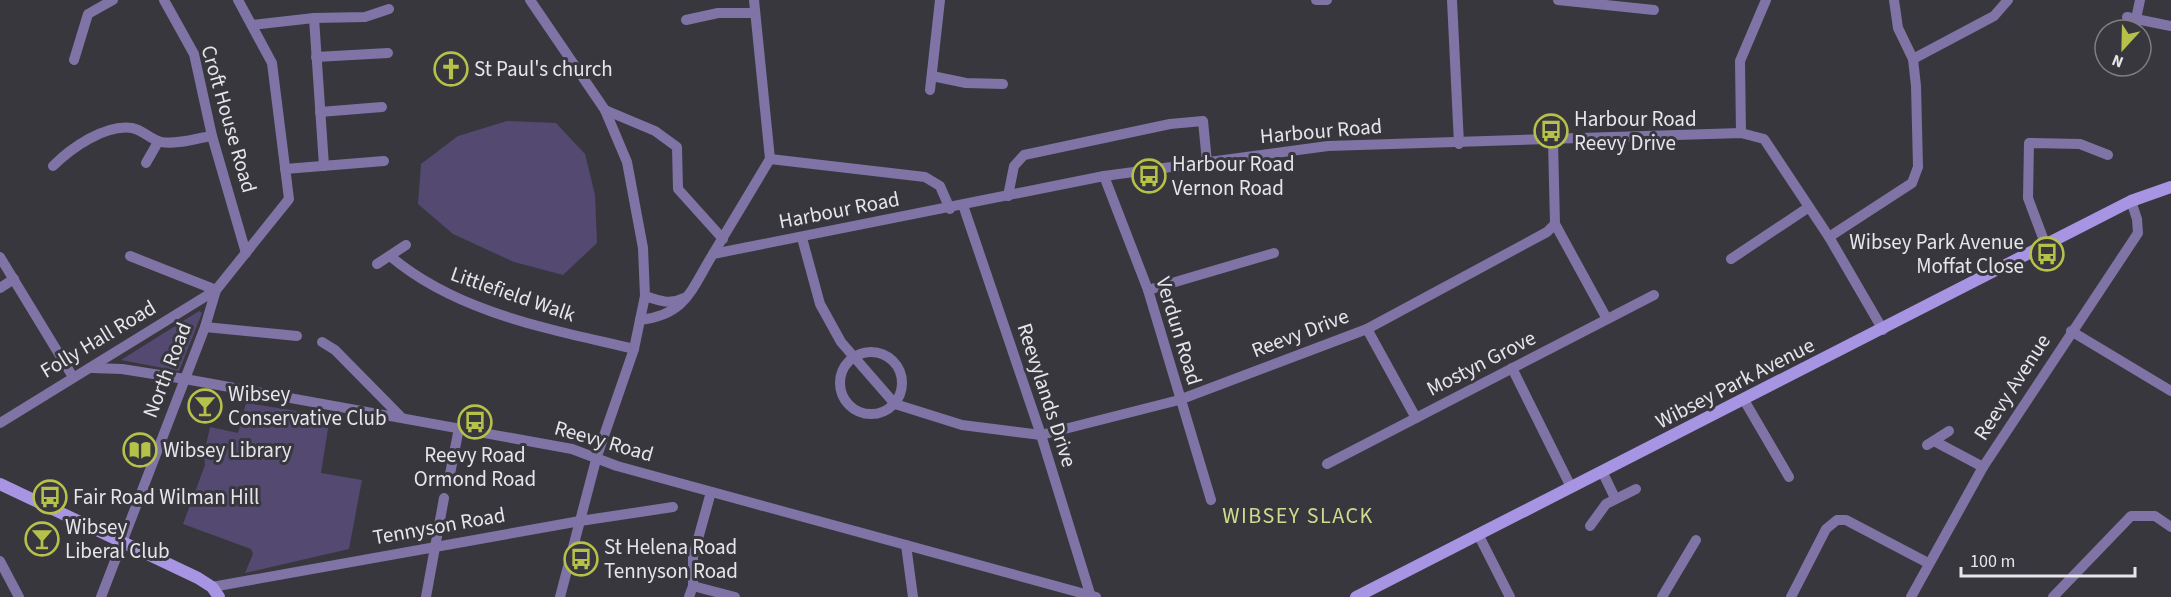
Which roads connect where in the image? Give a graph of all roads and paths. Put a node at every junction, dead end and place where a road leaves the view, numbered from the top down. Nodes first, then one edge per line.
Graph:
1 (113, 0) edge
2 (164, 0) edge
3 (237, 0) edge
4 (530, 0) edge
5 (754, 0) edge
6 (940, 0) edge
7 (1452, 0) edge
8 (1558, 0) edge
9 (1766, 0) edge
10 (1894, 0) edge
11 (2008, 0) edge
12 (2140, 0) edge
13 (389, 9) dead end
14 (1654, 10) dead end
15 (754, 13) junction
16 (314, 18) junction
17 (2134, 18) edge
18 (686, 20) dead end
19 (2153, 24) edge
20 (252, 25) junction
21 (2171, 26) edge
22 (388, 53) dead end
23 (316, 57) junction
24 (1913, 59) junction
25 (74, 60) dead end
26 (932, 76) junction
27 (1003, 84) dead end
28 (930, 90) dead end
29 (382, 107) dead end
30 (605, 110) junction
31 (320, 112) junction
32 (1741, 133) junction
33 (212, 136) junction
34 (1554, 141) junction
35 (158, 142) junction
36 (1459, 144) junction
37 (2108, 155) dead end
38 (770, 159) junction
39 (384, 161) dead end
40 (1207, 162) junction
41 (146, 163) dead end
42 (53, 166) dead end
43 (324, 166) junction
44 (285, 169) junction
45 (1104, 176) junction
46 (2171, 187) edge
47 (1008, 196) junction
48 (2131, 201) junction
49 (963, 205) junction
50 (1809, 207) junction
51 (950, 208) junction
52 (1554, 224) junction
53 (1829, 237) junction
54 (723, 238) junction
55 (802, 238) junction
56 (406, 245) dead end
57 (2046, 246) junction
58 (246, 253) junction
59 (1274, 253) dead end
60 (713, 254) junction
61 (130, 256) dead end
62 (390, 256) junction
63 (0, 258) edge
64 (1731, 259) dead end
65 (377, 264) dead end
66 (14, 279) junction
67 (0, 288) edge
68 (216, 290) junction
69 (1148, 290) junction
70 (1654, 295) dead end
71 (645, 296) junction
72 (687, 297) junction
73 (1607, 319) junction
74 (640, 320) junction
75 (206, 327) junction
76 (1367, 329) junction
77 (1883, 330) junction
78 (2071, 331) junction
79 (297, 336) dead end
80 (322, 342) dead end
81 (634, 349) junction
82 (854, 357) junction
83 (92, 368) junction
84 (1512, 368) junction
85 (73, 377) junction
86 (185, 379) junction
87 (2171, 391) edge
88 (1179, 400) junction
89 (1744, 400) junction
90 (894, 404) junction
91 (400, 417) junction
92 (1416, 418) junction
93 (0, 423) edge
94 (459, 428) junction
95 (1949, 431) dead end
96 (1041, 435) junction
97 (597, 456) junction
98 (1326, 464) dead end
99 (1983, 467) junction
100 (1602, 471) junction
101 (450, 474) dead end
102 (1789, 477) dead end
103 (0, 484) edge
104 (1571, 487) junction
105 (1636, 489) dead end
106 (711, 492) junction
107 (444, 498) dead end
108 (1615, 498) junction
109 (1211, 500) dead end
110 (673, 507) dead end
111 (580, 520) junction
112 (1590, 526) dead end
113 (2171, 527) edge
114 (1478, 534) junction
115 (1696, 540) dead end
116 (122, 543) junction
117 (906, 545) junction
118 (435, 547) junction
119 (1928, 563) junction
120 (1, 564) edge
121 (215, 592) edge
122 (691, 592) edge
123 (1092, 596) edge
124 (19, 597) edge
125 (101, 597) edge
126 (426, 597) edge
127 (560, 597) edge
128 (735, 597) edge
129 (913, 597) edge
130 (1356, 597) edge
131 (1510, 597) edge
132 (1662, 597) edge
133 (1791, 597) edge
134 (1911, 597) edge
135 (2053, 597) edge

1 - 25 street
2 - 33 street, Croft House Road
3 - 20 street, Folly Hall Road
4 - 30 street
5 - 15 street
6 - 26 street
7 - 36 street
8 - 14 street
9 - 32 street
10 - 24 street
11 - 24 street
12 - 17 street
13 - 16 street
15 - 18 street
15 - 38 street
16 - 20 street
16 - 23 street
19 - 21 street
20 - 44 street, Folly Hall Road
22 - 23 street
23 - 31 street
24 - 53 street
26 - 27 street
26 - 28 street
29 - 31 street
30 - 54 street
30 - 71 street
31 - 43 street
32 - 34 street, Harbour Road
32 - 50 street, Harbour Road
33 - 35 street
33 - 58 street, Croft House Road
34 - 36 street, Harbour Road
34 - 52 street
35 - 41 street
35 - 42 street
36 - 40 street, Harbour Road
37 - 57 street
38 - 51 street
38 - 54 street
39 - 43 street
40 - 45 street, Harbour Road
40 - 47 street
43 - 44 street
44 - 58 street, Folly Hall Road
45 - 47 street, Harbour Road
45 - 69 street, Verdun Road
46 - 48 street, Wibsey Park Avenue
47 - 49 street, Harbour Road
48 - 57 street, Wibsey Park Avenue
48 - 78 street, Reevy Avenue
49 - 51 street, Harbour Road
49 - 96 street, Reevylands Drive
50 - 53 street, Harbour Road
50 - 64 street
51 - 55 street, Harbour Road
52 - 73 street
52 - 76 street, Reevy Drive
53 - 77 street, Harbour Road
54 - 60 street
55 - 60 street, Harbour Road
55 - 82 street
56 - 62 street
57 - 77 street, Wibsey Park Avenue
58 - 68 street, Folly Hall Road
59 - 69 street
60 - 72 street
61 - 68 street, Folly Hall Road
62 - 65 street
62 - 81 street, Littlefield Walk
63 - 66 street
66 - 67 street
66 - 85 street
68 - 75 street, North Road
68 - 83 street, Folly Hall Road
69 - 88 street, Verdun Road
70 - 73 street, Mostyn Grove
71 - 72 street
71 - 74 street
72 - 74 street
73 - 84 street, Mostyn Grove
74 - 81 street
75 - 79 street
75 - 86 street, North Road
76 - 88 street, Reevy Drive
76 - 92 street
77 - 89 street, Wibsey Park Avenue
78 - 87 street
78 - 99 street, Reevy Avenue
80 - 91 street
81 - 97 street
82 - 90 street
82 - 90 street
82 - 90 street
83 - 85 street, Folly Hall Road
83 - 86 street, Reevy Road
84 - 92 street, Mostyn Grove
84 - 104 street
85 - 93 street, Folly Hall Road
86 - 91 street, Reevy Road
86 - 116 street, North Road
88 - 96 street, Reevy Drive
88 - 109 street, Verdun Road
89 - 100 street, Wibsey Park Avenue
89 - 102 street
90 - 96 street, Reevy Drive
91 - 94 street, Reevy Road
92 - 98 street, Mostyn Grove
94 - 97 street, Reevy Road
94 - 101 street
95 - 99 street
96 - 123 street, Reevylands Drive
97 - 106 street, Reevy Road
97 - 111 street
99 - 119 street, Reevy Avenue
100 - 104 street, Wibsey Park Avenue
100 - 108 street
103 - 116 street
104 - 114 street, Wibsey Park Avenue
105 - 108 street
106 - 117 street, Reevy Road
106 - 122 street
107 - 118 street
108 - 112 street
110 - 111 street, Tennyson Road
111 - 118 street, Tennyson Road
111 - 127 street
113 - 135 street
114 - 130 street, Wibsey Park Avenue
114 - 131 street
115 - 132 street
116 - 121 street
116 - 125 street, North Road
117 - 123 street, Reevy Road
117 - 129 street
118 - 121 street, Tennyson Road
118 - 126 street
119 - 133 street
119 - 134 street, Reevy Avenue
120 - 124 street
122 - 128 street

